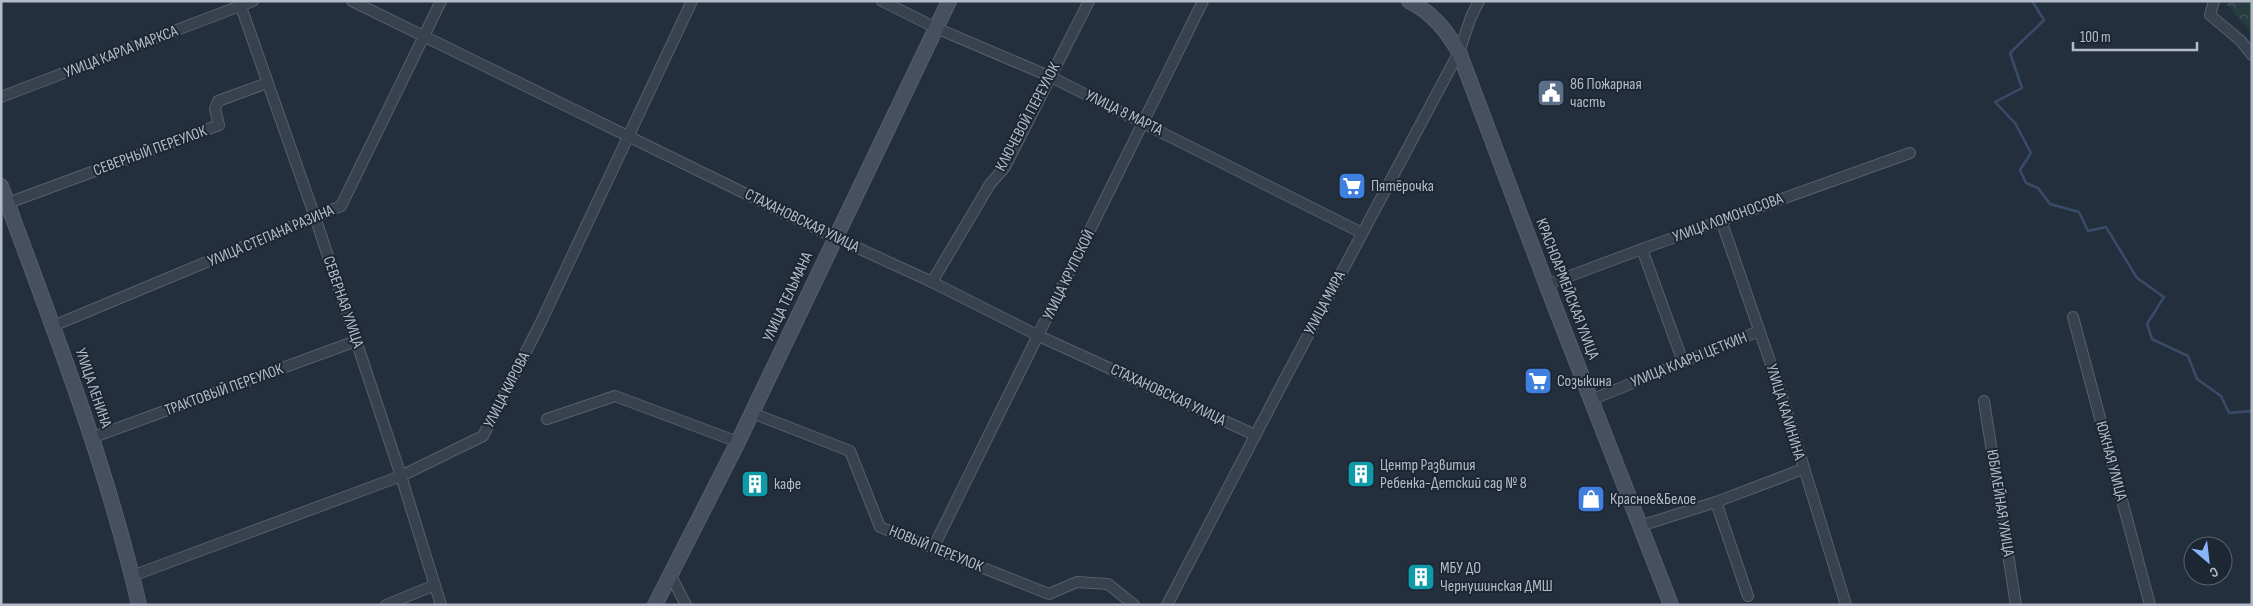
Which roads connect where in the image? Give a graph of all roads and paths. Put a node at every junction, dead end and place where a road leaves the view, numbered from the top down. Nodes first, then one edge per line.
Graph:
1 (253, 1) edge
2 (352, 1) edge
3 (441, 1) edge
4 (692, 1) edge
5 (882, 1) edge
6 (949, 1) edge
7 (1088, 1) edge
8 (1203, 1) edge
9 (1409, 1) edge
10 (1479, 1) edge
11 (2214, 1) edge
12 (240, 4) edge
13 (936, 28) junction
14 (424, 36) junction
15 (1459, 52) junction
16 (2252, 55) edge
17 (1051, 77) junction
18 (267, 83) junction
19 (1, 97) edge
20 (1143, 123) junction
21 (629, 136) junction
22 (1910, 154) dead end
23 (1, 186) edge
24 (8, 203) junction
25 (315, 218) junction
26 (1721, 220) junction
27 (1362, 233) junction
28 (836, 238) junction
29 (1642, 249) junction
30 (932, 282) junction
31 (1546, 286) junction
32 (2073, 316) dead end
33 (53, 326) junction
34 (1759, 331) junction
35 (1039, 336) junction
36 (356, 341) junction
37 (1683, 362) junction
38 (1590, 400) junction
39 (1984, 401) dead end
40 (752, 413) junction
41 (547, 419) dead end
42 (1255, 435) junction
43 (91, 438) junction
44 (738, 442) junction
45 (1803, 468) junction
46 (402, 476) junction
47 (1716, 502) junction
48 (1640, 526) junction
49 (932, 548) junction
50 (132, 576) junction
51 (671, 576) junction
52 (435, 585) junction
53 (1748, 596) dead end
54 (139, 605) edge
55 (386, 605) edge
56 (441, 605) edge
57 (654, 605) edge
58 (686, 605) edge
59 (1134, 605) edge
60 (1167, 605) edge
61 (1671, 605) edge
62 (1846, 605) edge
63 (2016, 605) edge
64 (2150, 605) edge

1 - 12 street
2 - 14 street, СТАХАНОВСКАЯ УЛИЦА
3 - 14 street, УЛИЦА СТЕПАНА РАЗИНА
4 - 21 street, УЛИЦА КИРОВА
5 - 13 street, УЛИЦА 8 МАРТА
6 - 13 street, УЛИЦА ТЕЛЬМАНА
7 - 17 street, КЛЮЧЕВОЙ ПЕРЕУЛОК
8 - 20 street, УЛИЦА КРУПСКОЙ
9 - 15 street, КРАСНОАРМЕЙСКАЯ УЛИЦА
10 - 15 street, УЛИЦА МИРА
11 - 16 street
12 - 18 street, СЕВЕРНАЯ УЛИЦА
12 - 19 street, УЛИЦА КАРЛА МАРКСА
13 - 17 street, УЛИЦА 8 МАРТА
13 - 28 street, УЛИЦА ТЕЛЬМАНА
14 - 21 street, СТАХАНОВСКАЯ УЛИЦА
14 - 25 street, УЛИЦА СТЕПАНА РАЗИНА
15 - 27 street, УЛИЦА МИРА
15 - 31 street, КРАСНОАРМЕЙСКАЯ УЛИЦА
17 - 20 street, УЛИЦА 8 МАРТА
17 - 30 street, КЛЮЧЕВОЙ ПЕРЕУЛОК
18 - 24 street, СЕВЕРНЫЙ ПЕРЕУЛОК
18 - 25 street, СЕВЕРНАЯ УЛИЦА
20 - 27 street, УЛИЦА 8 МАРТА
20 - 35 street, УЛИЦА КРУПСКОЙ
21 - 28 street, СТАХАНОВСКАЯ УЛИЦА
21 - 46 street, УЛИЦА КИРОВА
22 - 26 street, УЛИЦА ЛОМОНОСОВА
23 - 24 street, УЛИЦА ЛЕНИНА
24 - 33 street, УЛИЦА ЛЕНИНА
25 - 33 street, УЛИЦА СТЕПАНА РАЗИНА
25 - 36 street, СЕВЕРНАЯ УЛИЦА
26 - 29 street, УЛИЦА ЛОМОНОСОВА
26 - 34 street, УЛИЦА КАЛИНИНА
27 - 42 street, УЛИЦА МИРА
28 - 30 street, СТАХАНОВСКАЯ УЛИЦА
28 - 40 street, УЛИЦА ТЕЛЬМАНА
29 - 31 street, УЛИЦА ЛОМОНОСОВА
29 - 37 street
30 - 35 street, СТАХАНОВСКАЯ УЛИЦА
31 - 38 street, КРАСНОАРМЕЙСКАЯ УЛИЦА
32 - 64 street, ЮЖНАЯ УЛИЦА
33 - 43 street, УЛИЦА ЛЕНИНА
34 - 37 street, УЛИЦА КЛАРЫ ЦЕТКИН
34 - 45 street, УЛИЦА КАЛИНИНА
35 - 42 street, СТАХАНОВСКАЯ УЛИЦА
35 - 49 street, УЛИЦА КРУПСКОЙ
36 - 43 street, ТРАКТОВЫЙ ПЕРЕУЛОК
36 - 46 street, СЕВЕРНАЯ УЛИЦА
37 - 38 street, УЛИЦА КЛАРЫ ЦЕТКИН
38 - 48 street, КРАСНОАРМЕЙСКАЯ УЛИЦА
39 - 63 street, ЮБИЛЕЙНАЯ УЛИЦА
40 - 44 street, УЛИЦА ТЕЛЬМАНА
40 - 49 street, НОВЫЙ ПЕРЕУЛОК
41 - 44 street
42 - 60 street, УЛИЦА МИРА
43 - 50 street, УЛИЦА ЛЕНИНА
44 - 51 street, УЛИЦА ТЕЛЬМАНА
45 - 47 street
45 - 62 street, УЛИЦА КАЛИНИНА
46 - 50 street, УЛИЦА КИРОВА
46 - 52 street, СЕВЕРНАЯ УЛИЦА
47 - 48 street
47 - 53 street
48 - 61 street, КРАСНОАРМЕЙСКАЯ УЛИЦА
49 - 59 street, НОВЫЙ ПЕРЕУЛОК
50 - 54 street, УЛИЦА ЛЕНИНА
51 - 57 street, УЛИЦА ТЕЛЬМАНА
51 - 58 street
52 - 55 street
52 - 56 street, СЕВЕРНАЯ УЛИЦА

